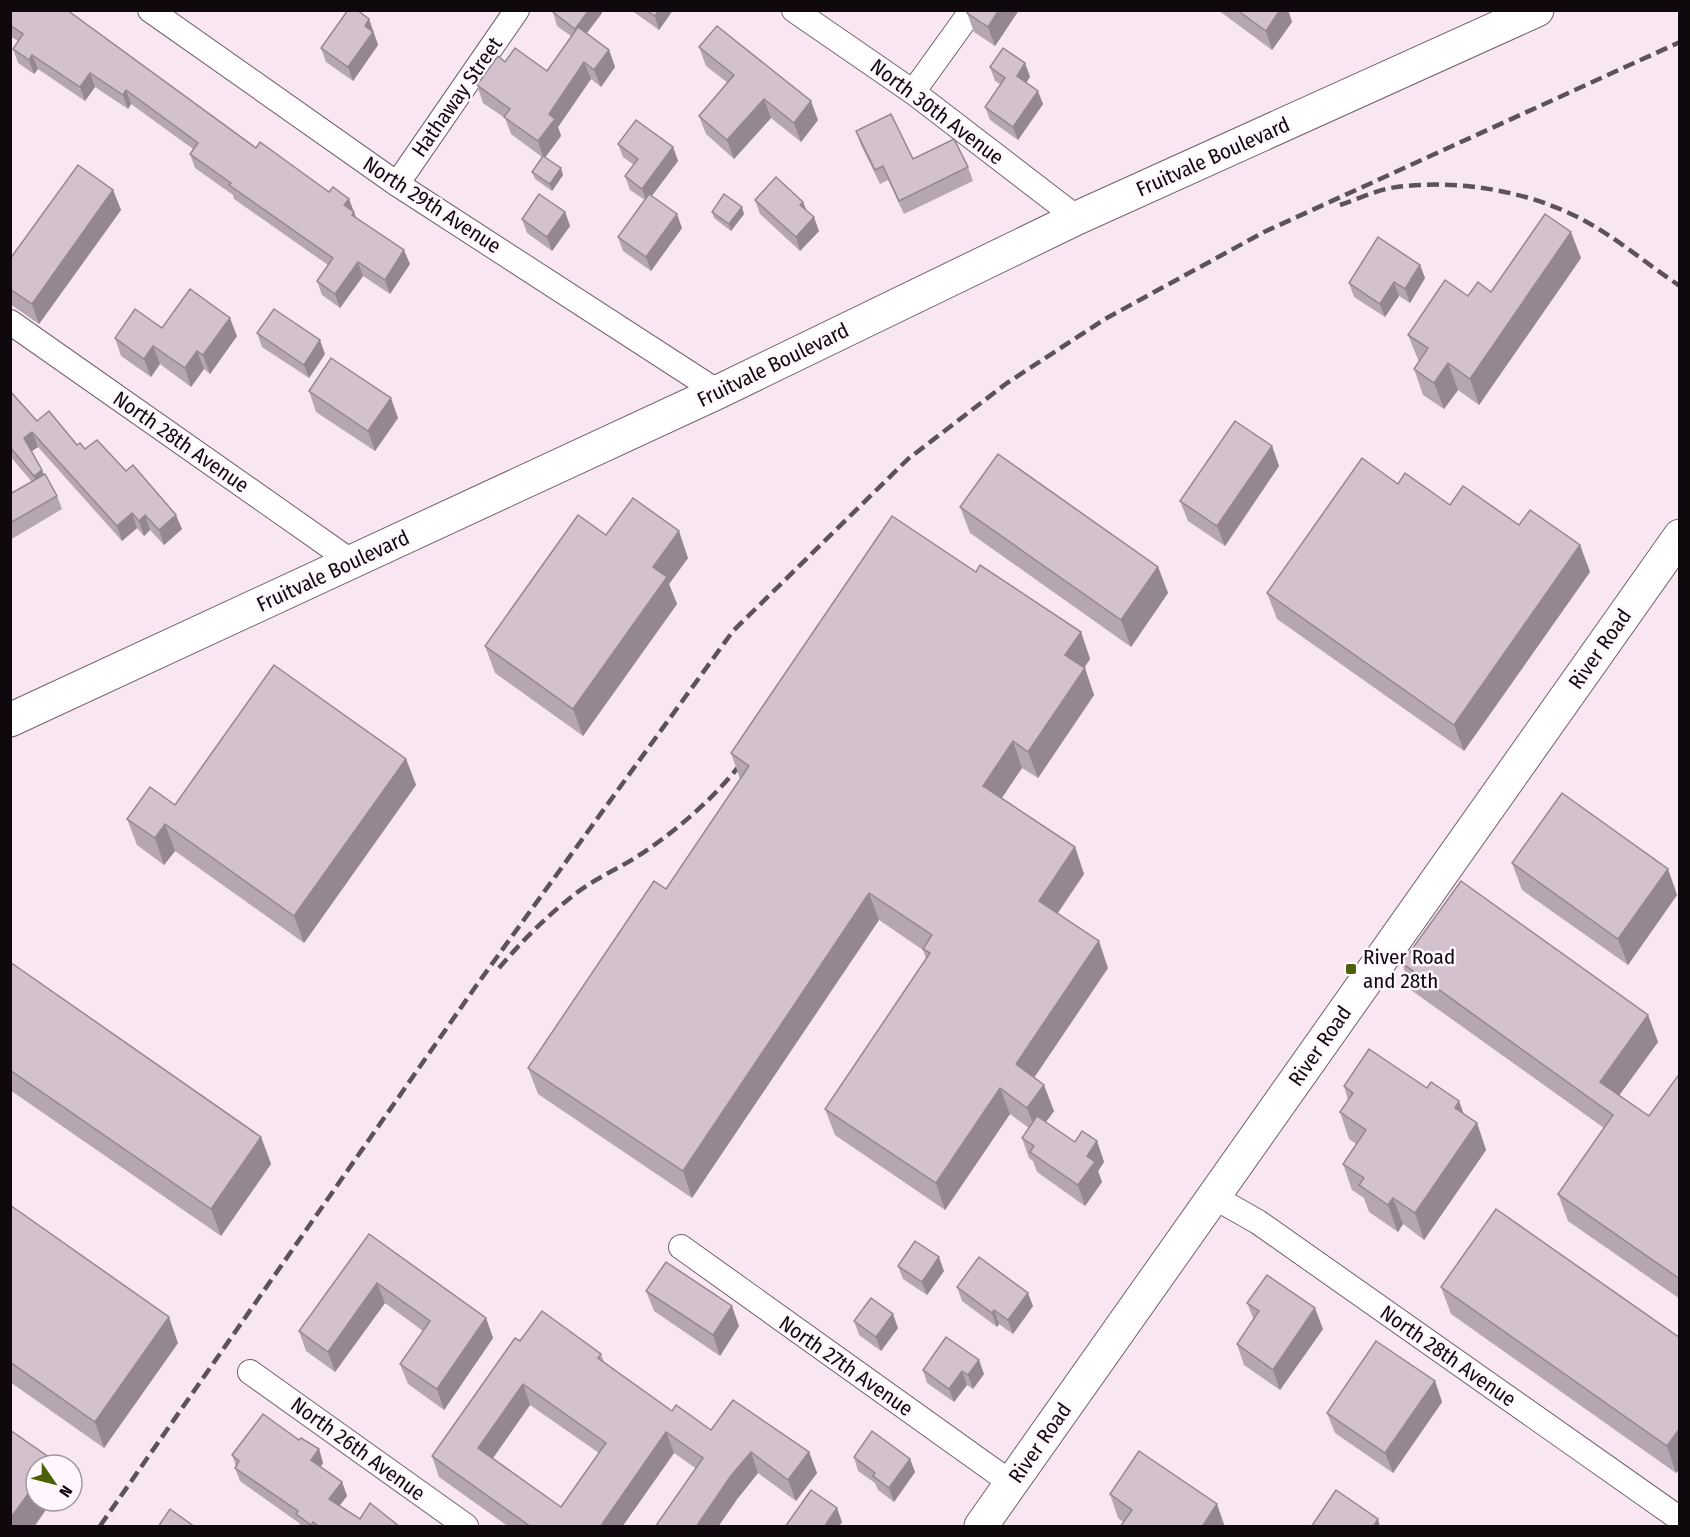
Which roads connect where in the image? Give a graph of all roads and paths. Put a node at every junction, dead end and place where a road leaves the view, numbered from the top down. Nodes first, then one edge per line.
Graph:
1 (150, 10) edge
2 (517, 10) edge
3 (794, 10) edge
4 (972, 10) edge
5 (1537, 10) edge
6 (913, 92) junction
7 (397, 184) junction
8 (1077, 218) junction
9 (10, 322) edge
10 (718, 392) junction
11 (1680, 536) edge
12 (352, 562) junction
13 (10, 720) edge
14 (1214, 1197) junction
15 (681, 1247) dead end
16 (250, 1372) dead end
17 (1011, 1484) junction
18 (1680, 1519) edge
19 (466, 1527) edge
20 (981, 1527) edge

1 - 7 street, North 29th Avenue
2 - 7 street, Hathaway Street
3 - 6 street, North 30th Avenue
4 - 6 street
5 - 8 main road, Fruitvale Boulevard
6 - 8 street, North 30th Avenue
7 - 10 street, North 29th Avenue
8 - 10 main road, Fruitvale Boulevard
9 - 12 street, North 28th Avenue
10 - 12 main road, Fruitvale Boulevard
11 - 14 main road, River Road
12 - 13 main road, Fruitvale Boulevard
14 - 17 main road, River Road
14 - 18 street, North 28th Avenue
15 - 17 street, North 27th Avenue
16 - 19 street, North 26th Avenue
17 - 20 main road, River Road

